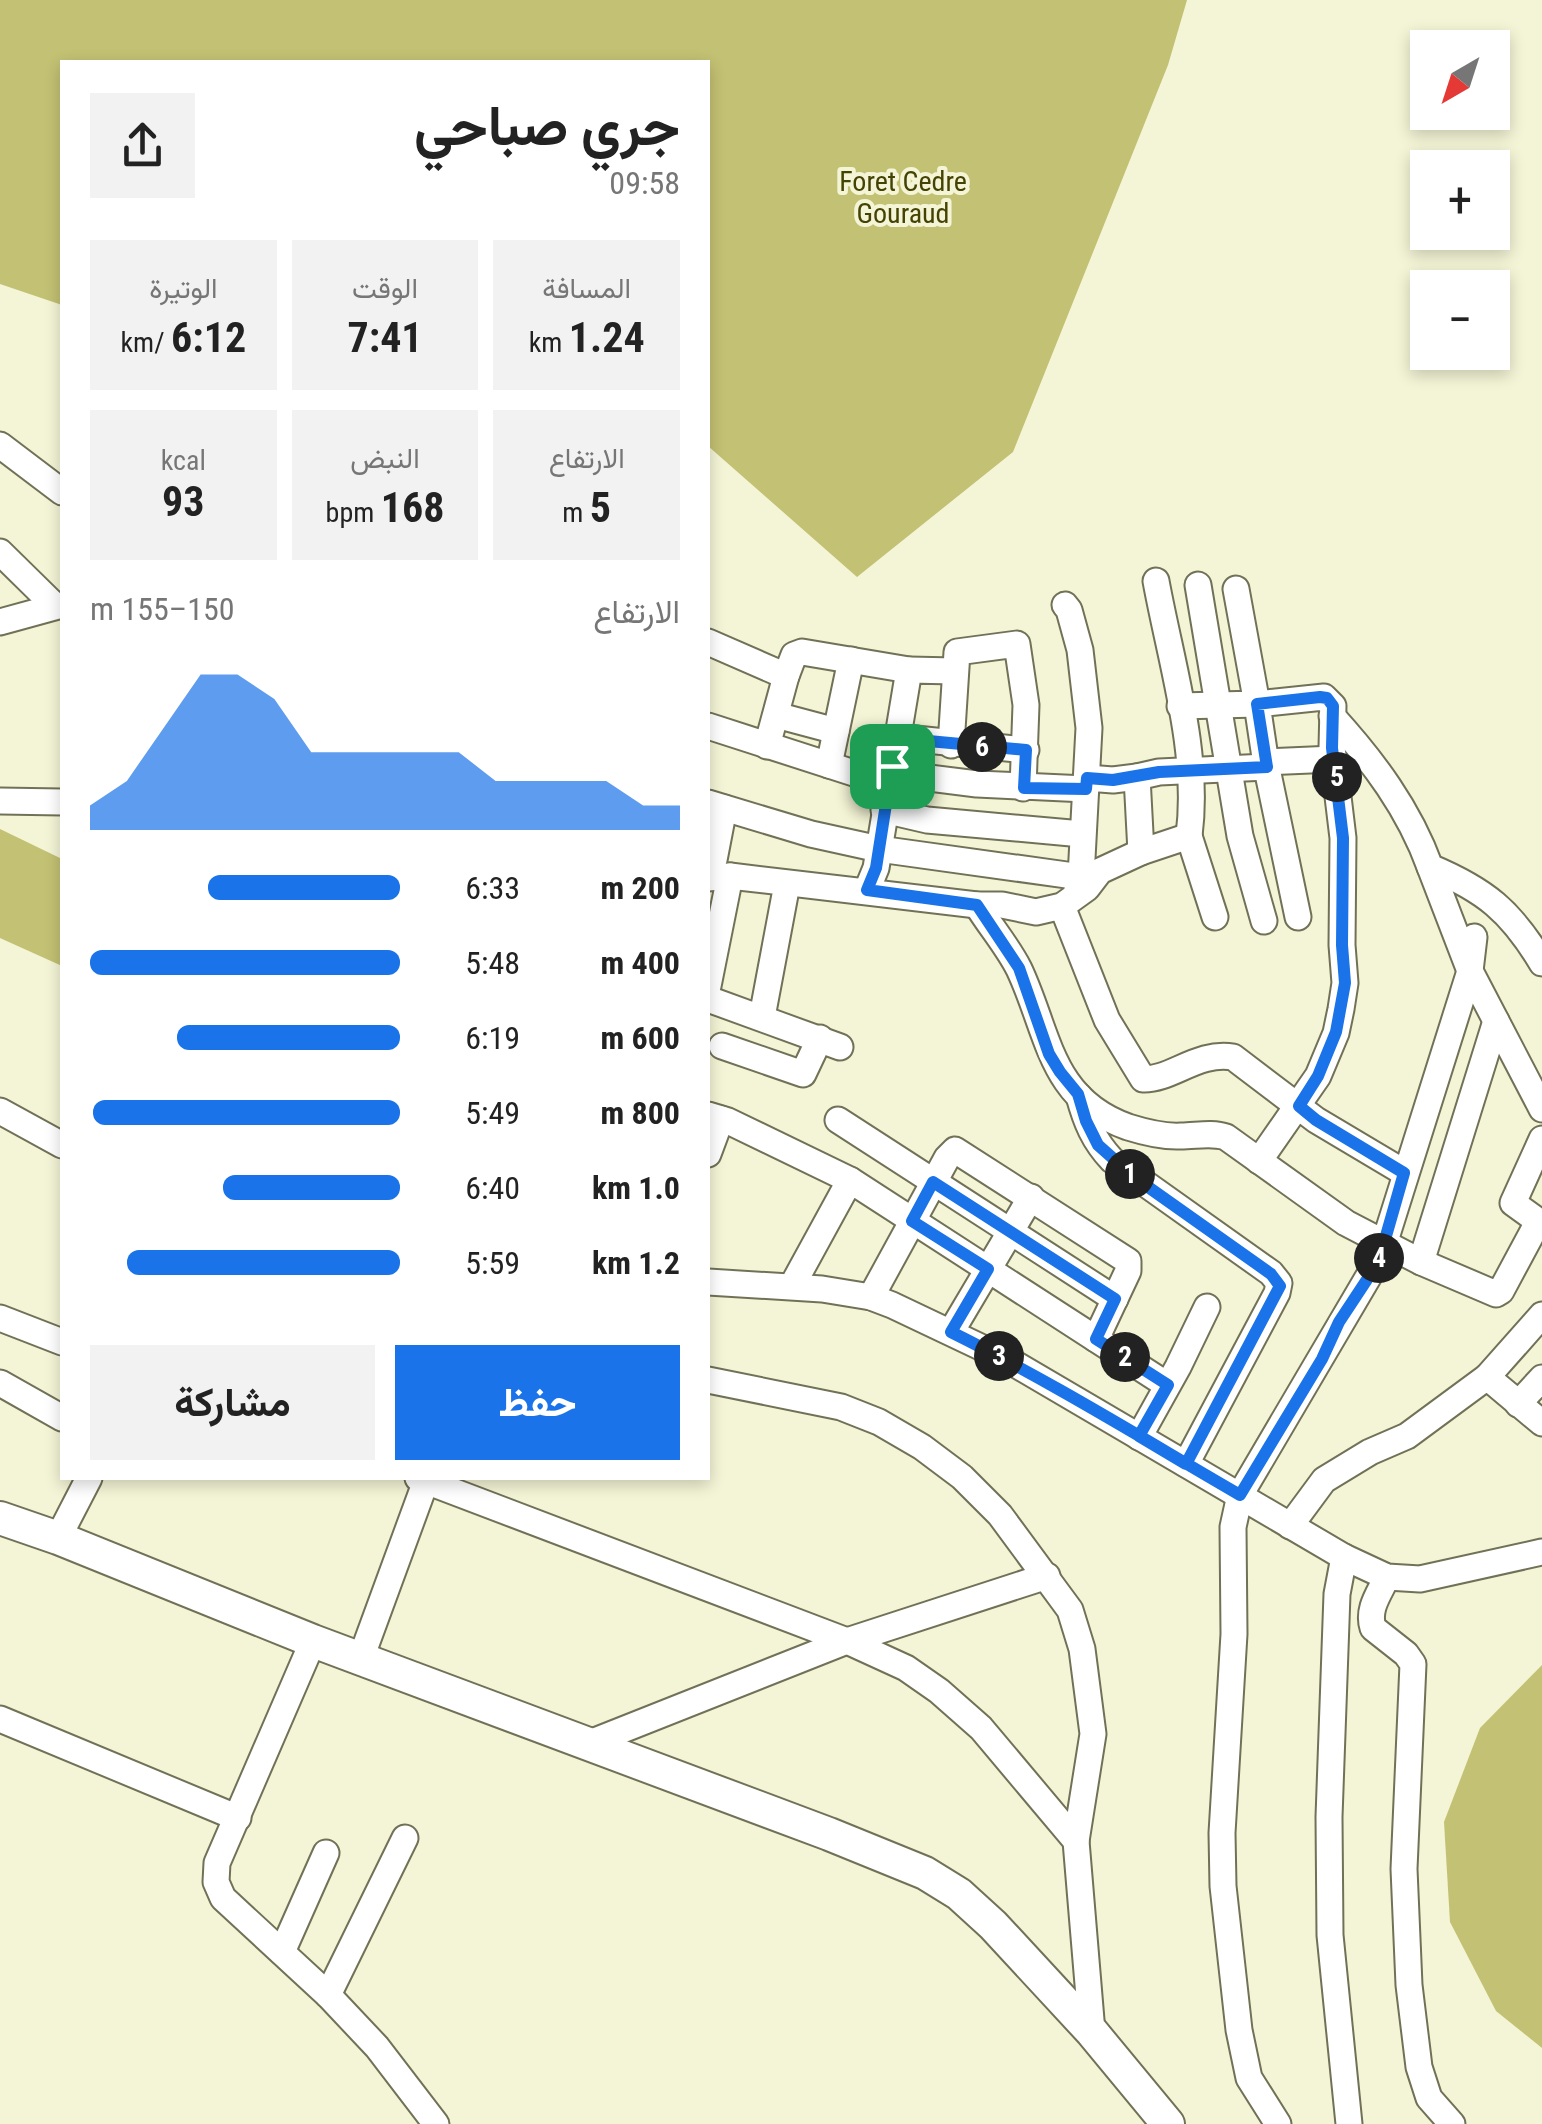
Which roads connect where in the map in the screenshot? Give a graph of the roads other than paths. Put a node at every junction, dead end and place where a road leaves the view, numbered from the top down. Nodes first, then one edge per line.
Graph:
1 (0, 445) edge
2 (60, 490) edge
3 (0, 552) edge
4 (1156, 581) dead end
5 (1198, 585) dead end
6 (1236, 589) dead end
7 (59, 605) edge
8 (1064, 605) dead end
9 (2, 618) edge
10 (1244, 635) junction
11 (1206, 639) junction
12 (710, 643) edge
13 (851, 660) junction
14 (909, 670) junction
15 (955, 671) junction
16 (786, 676) junction
17 (1218, 704) junction
18 (1257, 704) junction
19 (1180, 706) junction
20 (776, 714) junction
21 (1332, 716) junction
22 (710, 727) edge
23 (836, 731) junction
24 (896, 738) junction
25 (951, 744) junction
26 (767, 746) junction
27 (1026, 750) junction
28 (1334, 759) junction
29 (1266, 764) junction
30 (829, 765) junction
31 (1229, 768) junction
32 (1190, 770) junction
33 (1137, 776) junction
34 (889, 778) junction
35 (1087, 784) junction
36 (0, 787) edge
37 (1024, 788) junction
38 (0, 801) edge
39 (60, 802) edge
40 (716, 805) edge
41 (884, 810) junction
42 (1082, 834) junction
43 (1188, 836) junction
44 (878, 849) junction
45 (1140, 852) junction
46 (1430, 867) junction
47 (715, 874) edge
48 (787, 884) junction
49 (867, 890) junction
50 (1072, 894) junction
51 (977, 905) junction
52 (1298, 916) dead end
53 (1215, 918) dead end
54 (1264, 921) dead end
55 (1474, 938) dead end
56 (710, 954) edge
57 (1542, 962) edge
58 (1470, 971) junction
59 (710, 999) edge
60 (762, 1017) junction
61 (1496, 1021) junction
62 (722, 1046) dead end
63 (1078, 1094) junction
64 (1540, 1103) edge
65 (1299, 1106) junction
66 (0, 1111) edge
67 (714, 1117) edge
68 (838, 1120) dead end
69 (34, 1129) junction
70 (0, 1138) edge
71 (1542, 1139) edge
72 (60, 1143) edge
73 (1260, 1161) junction
74 (1404, 1173) junction
75 (850, 1180) junction
76 (933, 1182) junction
77 (1031, 1197) junction
78 (912, 1221) junction
79 (1540, 1223) edge
80 (1010, 1232) junction
81 (1382, 1244) junction
82 (1421, 1262) junction
83 (988, 1269) junction
84 (710, 1282) edge
85 (792, 1286) junction
86 (871, 1298) junction
87 (1115, 1299) junction
88 (1207, 1307) dead end
89 (1542, 1315) edge
90 (2, 1327) edge
91 (951, 1332) junction
92 (1096, 1339) junction
93 (60, 1342) edge
94 (1487, 1377) junction
95 (1542, 1378) edge
96 (710, 1380) edge
97 (0, 1384) edge
98 (1168, 1385) junction
99 (1518, 1404) junction
100 (60, 1417) edge
101 (1542, 1424) edge
102 (1139, 1436) junction
103 (1186, 1464) junction
104 (88, 1480) edge
105 (424, 1480) edge
106 (427, 1480) edge
107 (1240, 1495) junction
108 (0, 1518) edge
109 (1290, 1526) junction
110 (58, 1538) junction
111 (1542, 1552) edge
112 (1344, 1557) junction
113 (1048, 1576) junction
114 (1387, 1576) junction
115 (313, 1641) junction
116 (846, 1641) junction
117 (362, 1658) junction
118 (0, 1719) edge
119 (587, 1744) junction
120 (238, 1818) junction
121 (405, 1838) dead end
122 (1076, 1841) junction
123 (326, 1853) dead end
124 (282, 1952) junction
125 (328, 1995) junction
126 (1092, 2032) junction
127 (436, 2124) edge
128 (1168, 2124) edge
129 (1278, 2124) edge
130 (1349, 2124) edge
131 (1452, 2124) edge

1 - 2 street
3 - 7 street
4 - 19 street
5 - 11 street
6 - 10 street
7 - 9 street
8 - 35 street
10 - 11 street
10 - 18 street
11 - 17 street
12 - 16 street
13 - 14 street
13 - 16 street
13 - 23 street
14 - 15 street
14 - 24 street
15 - 25 street
15 - 27 street
16 - 20 street
17 - 18 street
17 - 19 street
17 - 31 street
18 - 21 street
18 - 29 street
19 - 32 street
20 - 23 street
20 - 26 street
21 - 28 street
21 - 46 street
22 - 26 street
23 - 30 street
24 - 25 street
24 - 34 street
25 - 27 street
26 - 30 street
27 - 37 street
28 - 29 street
28 - 65 street
29 - 31 street
29 - 52 street
30 - 34 street
31 - 32 street
31 - 54 street
32 - 33 street
32 - 43 street
33 - 35 street
33 - 45 street
34 - 37 street
34 - 41 street
35 - 37 street
35 - 42 street
36 - 38 street
38 - 39 street
40 - 44 street
40 - 47 street
41 - 42 street
41 - 44 street
42 - 50 street
43 - 45 street
43 - 53 street
44 - 49 street
44 - 50 street
45 - 50 street
46 - 57 street
46 - 58 street
47 - 48 street
47 - 56 street
48 - 49 street
48 - 60 street
49 - 51 street
50 - 51 street
50 - 65 street
51 - 63 street
55 - 58 street
58 - 61 street
58 - 74 street
59 - 60 street
60 - 62 street
61 - 64 street
61 - 82 street
63 - 73 street
63 - 103 street
65 - 73 street
65 - 74 street
66 - 69 street
67 - 75 street
68 - 76 street
69 - 70 street
69 - 72 street
71 - 79 street
73 - 81 street
74 - 81 street
75 - 78 street
75 - 85 street
76 - 77 street
76 - 78 street
76 - 80 street
77 - 80 street
77 - 87 street
78 - 83 street
78 - 86 street
79 - 82 street
80 - 83 street
80 - 87 street
81 - 82 street
81 - 107 street
83 - 91 street
83 - 92 street
84 - 85 street
85 - 86 street
86 - 91 street
87 - 92 street
88 - 98 street
89 - 94 street
90 - 93 street
91 - 102 street
92 - 98 street
94 - 99 street
94 - 109 street
95 - 99 street
96 - 113 street
97 - 100 street
98 - 102 street
99 - 101 street
102 - 103 street
103 - 107 street
104 - 110 street
105 - 117 street
106 - 116 street
107 - 109 street
107 - 129 street
108 - 110 main road
109 - 112 street
110 - 115 main road
111 - 114 street
112 - 114 street
112 - 130 street
113 - 116 street
113 - 122 street
114 - 131 street
115 - 117 main road
115 - 120 street
116 - 119 street
116 - 122 street
117 - 119 main road
118 - 120 street
119 - 126 main road
120 - 124 street
121 - 125 street
122 - 126 street
123 - 124 street
124 - 125 street
125 - 127 street
126 - 128 main road

